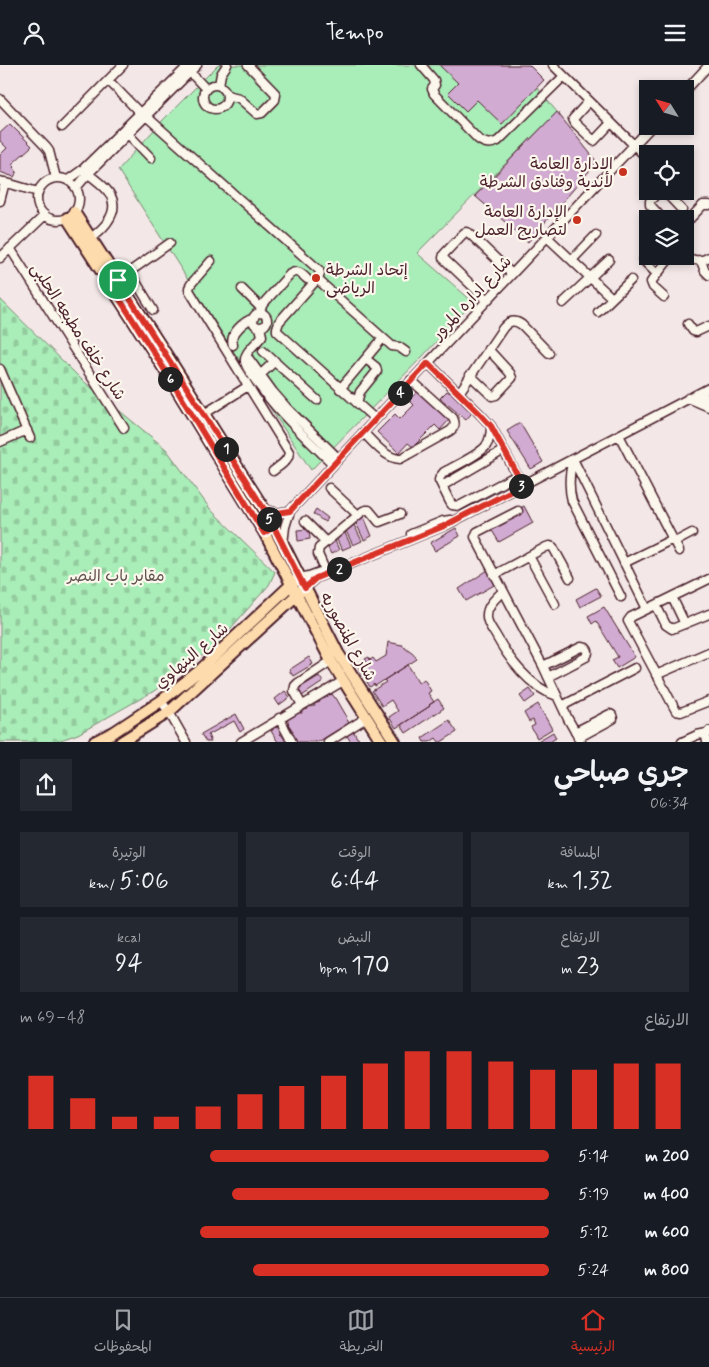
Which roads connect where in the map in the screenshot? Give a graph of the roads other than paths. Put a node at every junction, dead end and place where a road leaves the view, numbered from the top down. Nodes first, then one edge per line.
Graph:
1 (123, 65) edge
2 (197, 65) edge
3 (227, 65) edge
4 (248, 65) edge
5 (421, 65) edge
6 (553, 65) edge
7 (709, 65) edge
8 (189, 69) edge
9 (564, 76) junction
10 (108, 81) junction
11 (694, 81) edge
12 (218, 85) junction
13 (206, 89) junction
14 (227, 95) junction
15 (0, 99) edge
16 (589, 101) junction
17 (143, 114) junction
18 (611, 123) junction
19 (62, 127) dead end
20 (128, 134) junction
21 (643, 135) edge
22 (633, 146) junction
23 (639, 151) edge
24 (151, 158) dead end
25 (85, 172) junction
26 (56, 178) junction
27 (68, 180) junction
28 (2, 181) edge
29 (76, 188) junction
30 (38, 192) junction
31 (673, 200) edge
32 (0, 201) edge
33 (709, 205) edge
34 (682, 210) dead end
35 (694, 214) edge
36 (45, 215) junction
37 (70, 215) junction
38 (596, 235) dead end
39 (547, 237) junction
40 (88, 241) junction
41 (170, 243) dead end
42 (10, 248) junction
43 (1, 256) edge
44 (709, 257) edge
45 (694, 259) edge
46 (572, 260) junction
47 (609, 260) dead end
48 (211, 261) dead end
49 (701, 261) junction
50 (648, 265) edge
51 (664, 265) edge
52 (130, 272) junction
53 (512, 273) junction
54 (657, 273) junction
55 (709, 275) edge
56 (590, 277) junction
57 (307, 279) dead end
58 (316, 279) junction
59 (631, 280) dead end
60 (114, 282) junction
61 (242, 289) dead end
62 (664, 297) dead end
63 (612, 299) junction
64 (487, 300) junction
65 (563, 303) dead end
66 (153, 310) dead end
67 (598, 312) dead end
68 (258, 313) junction
69 (688, 324) dead end
70 (709, 326) edge
71 (260, 327) junction
72 (383, 338) junction
73 (233, 345) dead end
74 (488, 349) junction
75 (263, 351) dead end
76 (406, 353) dead end
77 (549, 353) dead end
78 (366, 359) junction
79 (275, 361) junction
80 (428, 363) junction
81 (0, 369) edge
82 (470, 375) junction
83 (258, 377) junction
84 (411, 380) junction
85 (347, 381) junction
86 (248, 386) junction
87 (709, 388) edge
88 (340, 389) junction
89 (360, 393) junction
90 (458, 393) junction
91 (697, 394) junction
92 (688, 398) junction
93 (709, 399) edge
94 (318, 400) dead end
95 (357, 403) junction
96 (709, 407) edge
97 (199, 417) junction
98 (375, 419) junction
99 (491, 426) junction
100 (124, 428) dead end
101 (363, 432) junction
102 (619, 435) junction
103 (0, 442) edge
104 (504, 450) junction
105 (573, 459) junction
106 (336, 461) junction
107 (460, 463) junction
108 (273, 471) dead end
109 (464, 473) junction
110 (517, 475) junction
111 (523, 485) junction
112 (442, 486) junction
113 (330, 488) dead end
114 (264, 509) junction
115 (290, 511) junction
116 (518, 511) dead end
117 (400, 513) dead end
118 (358, 515) junction
119 (304, 521) dead end
120 (454, 521) junction
121 (274, 527) junction
122 (264, 533) junction
123 (692, 533) dead end
124 (674, 541) junction
125 (326, 542) junction
126 (283, 544) junction
127 (679, 551) dead end
128 (529, 556) junction
129 (624, 563) junction
130 (325, 570) junction
131 (494, 575) junction
132 (300, 577) junction
133 (570, 578) dead end
134 (709, 579) edge
135 (290, 584) junction
136 (305, 588) junction
137 (503, 591) junction
138 (296, 596) junction
139 (621, 597) dead end
140 (672, 597) junction
141 (555, 604) dead end
142 (656, 605) junction
143 (647, 609) junction
144 (709, 614) edge
145 (685, 624) junction
146 (709, 652) edge
147 (330, 661) junction
148 (543, 666) junction
149 (635, 668) dead end
150 (656, 675) junction
151 (548, 677) junction
152 (342, 681) junction
153 (557, 696) junction
154 (161, 701) junction
155 (709, 701) edge
156 (302, 705) junction
157 (562, 705) junction
158 (169, 712) junction
159 (279, 718) junction
160 (366, 718) junction
161 (708, 732) edge
162 (340, 734) junction
163 (578, 737) edge
164 (94, 742) edge
165 (121, 742) edge
166 (186, 742) edge
167 (240, 742) edge
168 (292, 742) edge
169 (328, 742) edge
170 (346, 742) edge
171 (382, 742) edge
172 (395, 742) edge
173 (682, 742) edge
174 (707, 742) edge

1 - 10 street
2 - 8 street
3 - 12 street
4 - 14 street
5 - 9 street
6 - 9 street
7 - 11 street
8 - 13 street
8 - 17 street
9 - 16 street
10 - 17 street
10 - 19 street
12 - 13 street
12 - 14 street
13 - 14 street
15 - 26 street
16 - 18 street
16 - 18 street
17 - 20 street
17 - 25 street
17 - 58 street
18 - 22 street
20 - 24 street
20 - 25 street
21 - 22 street, شارع اداره المرور
22 - 23 street
22 - 39 street, شارع اداره المرور
25 - 27 street
25 - 29 street
25 - 40 street
26 - 27 street
26 - 30 street
27 - 29 street
28 - 30 street
28 - 32 street
29 - 37 street
30 - 36 street
31 - 34 street
33 - 35 street
36 - 37 street
36 - 42 street
37 - 40 main road, شارع المنصوريه
38 - 46 street
39 - 46 street
39 - 53 street, شارع اداره المرور
40 - 60 main road, شارع المنصوريه
41 - 52 street
42 - 43 street
42 - 100 street, شارع خلف مطبعه الحلبى
44 - 49 street
45 - 49 street
46 - 56 street
47 - 56 street
48 - 86 street
49 - 55 street
50 - 54 street
51 - 54 street
52 - 60 street
52 - 66 street
53 - 64 street, شارع اداره المرور
53 - 64 street
54 - 62 street
56 - 63 street
56 - 65 street
57 - 68 street
58 - 72 street
58 - 88 street
59 - 63 street
60 - 97 main road, شارع المنصوريه
61 - 68 street
63 - 67 street
64 - 80 street, شارع اداره المرور
68 - 71 street
68 - 71 street
68 - 73 street
69 - 70 street
71 - 83 street
72 - 76 street
72 - 78 street
74 - 77 street
74 - 82 street
74 - 82 street
75 - 79 street
78 - 85 street
78 - 89 street
79 - 83 street
79 - 94 street
80 - 84 street, شارع اداره المرور
80 - 90 street
81 - 103 street
82 - 90 street
83 - 106 street
84 - 98 street, شارع اداره المرور
84 - 101 street
85 - 88 street
85 - 89 street
86 - 97 street
86 - 108 street
87 - 91 street
88 - 95 street
89 - 95 street
90 - 99 street
91 - 92 street
91 - 93 street
92 - 96 street
92 - 102 street
95 - 98 street
97 - 114 main road, شارع المنصوريه
97 - 122 main road, شارع المنصوريه
98 - 101 street, شارع اداره المرور
99 - 104 street
99 - 107 street
101 - 106 street, شارع اداره المرور
102 - 105 street
102 - 124 street
104 - 109 street
104 - 110 street
105 - 111 street
105 - 129 street
105 - 139 street
106 - 115 street, شارع اداره المرور
107 - 109 street
107 - 112 street
109 - 112 street
110 - 111 street
110 - 112 street
111 - 120 street
113 - 118 street
114 - 115 street
114 - 121 main road, شارع المنصوريه
115 - 126 street, شارع اداره المرور
116 - 131 street
117 - 118 street
118 - 125 street
119 - 125 street
120 - 130 street
120 - 136 street
121 - 122 main road
121 - 126 main road, شارع المنصوريه
122 - 135 main road, شارع المنصوريه
123 - 124 street
124 - 127 street
124 - 129 street
125 - 130 street
126 - 132 main road, شارع المنصوريه
128 - 131 street
128 - 133 street
128 - 141 street
129 - 143 street
130 - 132 street
131 - 137 street
132 - 135 main road, شارع البنهاوي
132 - 136 main road, شارع المنصوريه
134 - 140 street
135 - 138 main road, شارع المنصوريه
135 - 154 main road, شارع البنهاوي
136 - 138 main road, شارع البنهاوي
136 - 172 main road, شارع المنصوريه
137 - 148 street
137 - 153 street
138 - 147 main road, شارع المنصوريه
138 - 158 main road, شارع البنهاوي
140 - 142 street
140 - 145 street
142 - 143 street
142 - 145 street
143 - 150 street
144 - 145 street
146 - 150 street
147 - 152 main road, شارع المنصوريه
147 - 156 street
148 - 151 street
148 - 151 street
149 - 157 street
150 - 155 street
151 - 153 street
152 - 156 street
152 - 160 main road, شارع المنصوريه
153 - 157 street
154 - 158 street
154 - 164 main road, شارع البنهاوي
156 - 159 street
157 - 163 street
158 - 165 main road, شارع البنهاوي
158 - 166 street
159 - 167 street
159 - 168 street
160 - 162 street
160 - 171 main road, شارع المنصوريه
161 - 173 street
161 - 174 street
162 - 169 street
162 - 170 street

